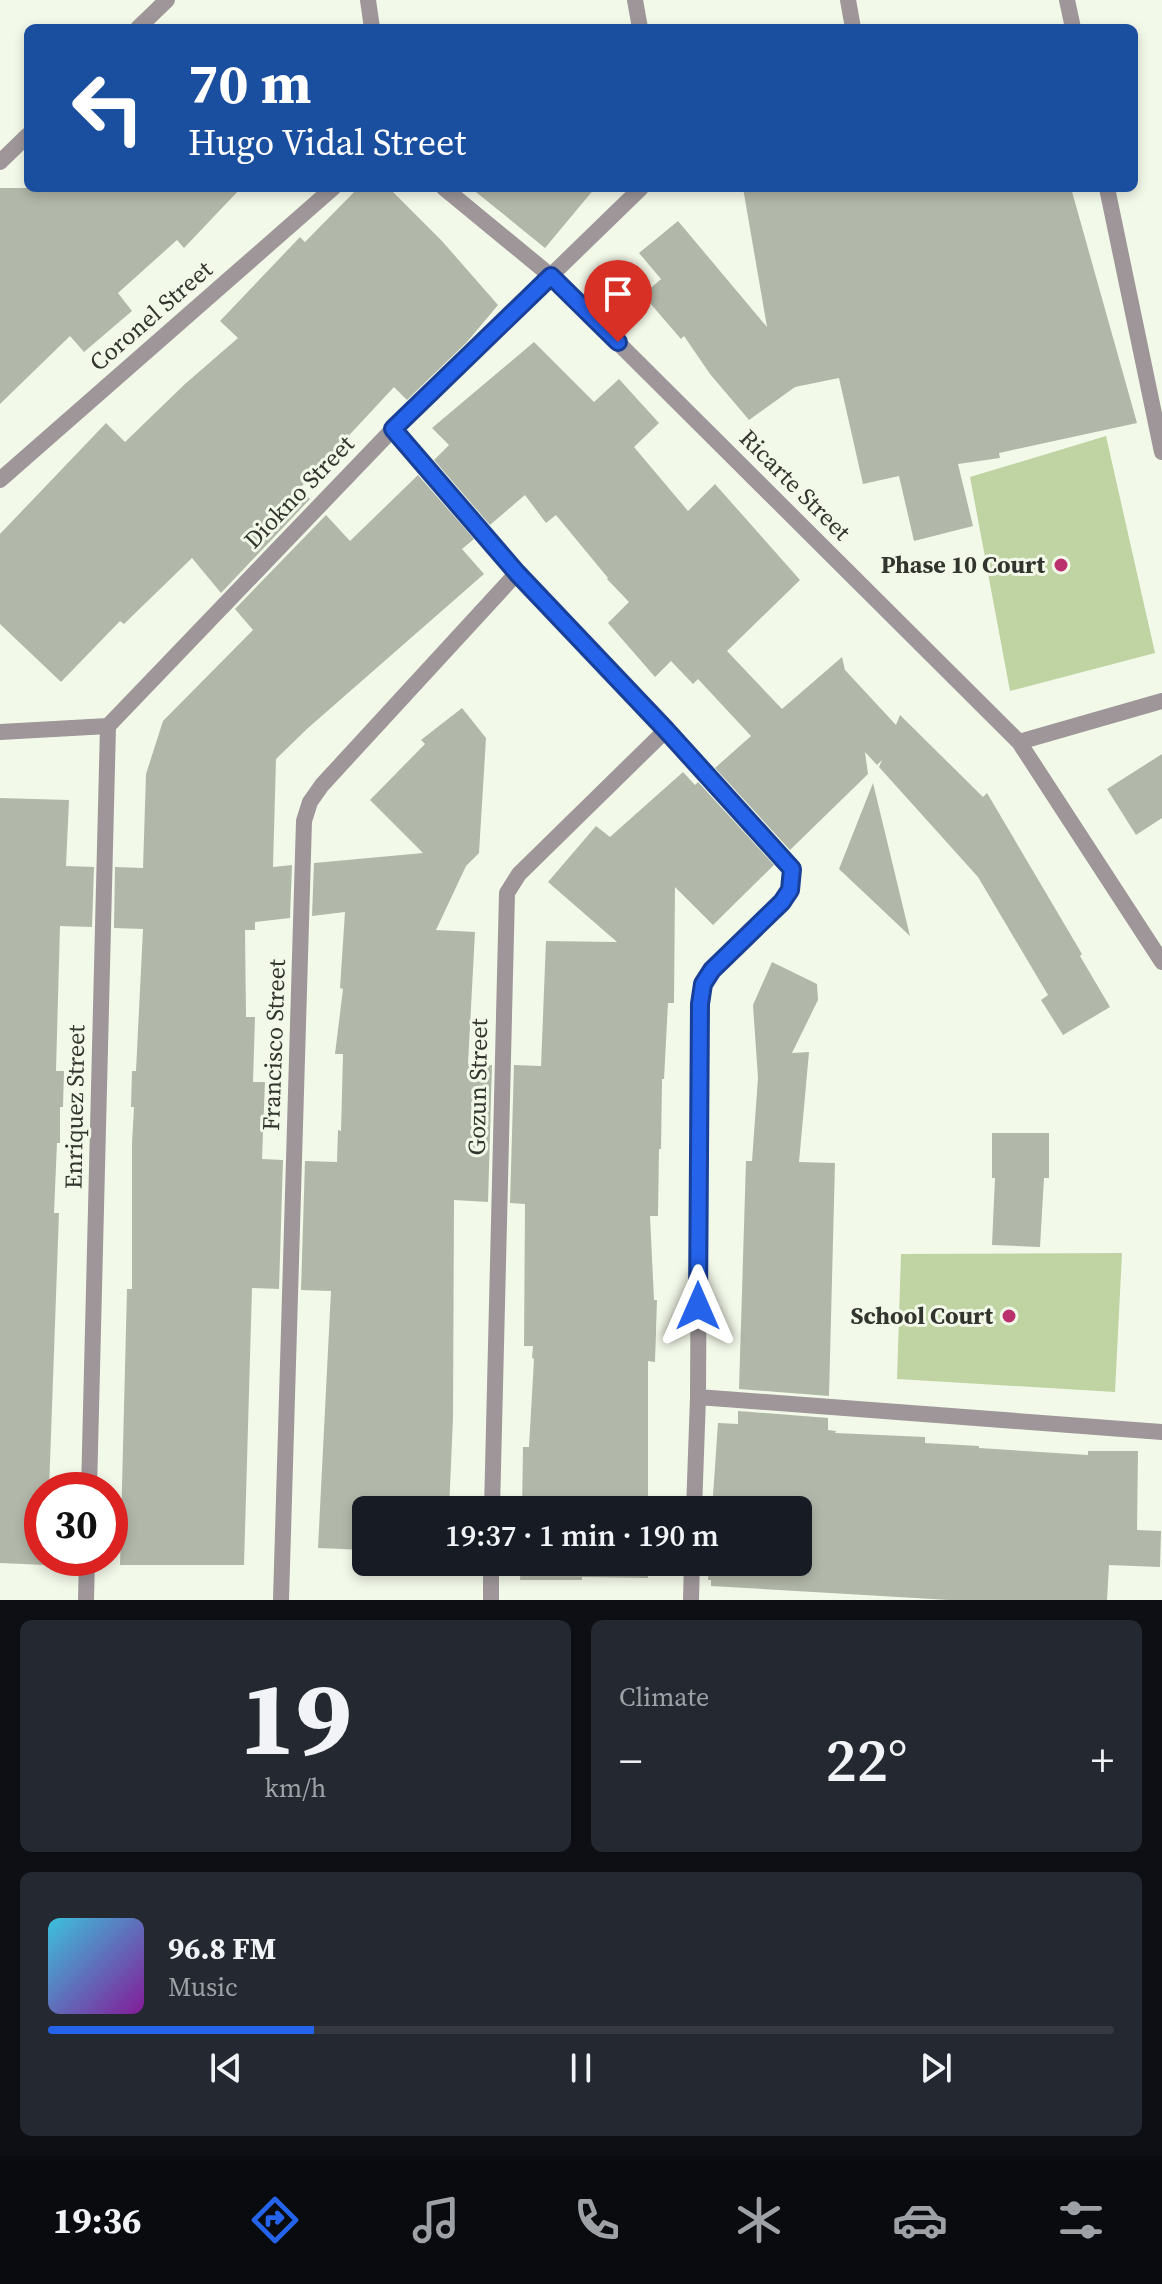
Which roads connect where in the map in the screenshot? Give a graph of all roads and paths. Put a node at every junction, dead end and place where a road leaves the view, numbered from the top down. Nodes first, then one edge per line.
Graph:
1 (167, 0) edge
2 (368, 0) edge
3 (635, 0) edge
4 (848, 0) edge
5 (1067, 0) edge
6 (142, 24) edge
7 (371, 24) edge
8 (639, 24) edge
9 (852, 24) edge
10 (1072, 24) edge
11 (24, 139) edge
12 (0, 162) edge
13 (328, 192) edge
14 (449, 192) edge
15 (637, 192) edge
16 (1108, 192) edge
17 (551, 276) junction
18 (393, 429) junction
19 (1162, 452) edge
20 (0, 480) edge
21 (517, 573) junction
22 (1162, 701) edge
23 (108, 726) junction
24 (666, 730) junction
25 (0, 732) edge
26 (1019, 742) junction
27 (1162, 962) edge
28 (698, 1397) junction
29 (1162, 1432) edge
30 (89, 1472) edge
31 (492, 1496) edge
32 (694, 1496) edge
33 (87, 1576) edge
34 (491, 1576) edge
35 (692, 1576) edge
36 (86, 1600) edge
37 (281, 1600) edge
38 (491, 1600) edge
39 (691, 1600) edge

1 - 6 street
2 - 7 street
3 - 8 street
4 - 9 street
5 - 10 street
11 - 12 street
13 - 20 street, Coronel Street
14 - 17 street, Ricarte Street
15 - 17 street, Diokno Street
16 - 19 street
17 - 18 street, Diokno Street
17 - 26 street, Ricarte Street
18 - 21 street
18 - 23 street, Diokno Street
21 - 24 street
21 - 37 street, Francisco Street
22 - 26 street
23 - 25 street
23 - 30 street, Enriquez Street
24 - 28 street
24 - 31 street, Gozun Street
26 - 27 street, Ricarte Street
28 - 29 street
28 - 32 street
33 - 36 street
34 - 38 street
35 - 39 street

